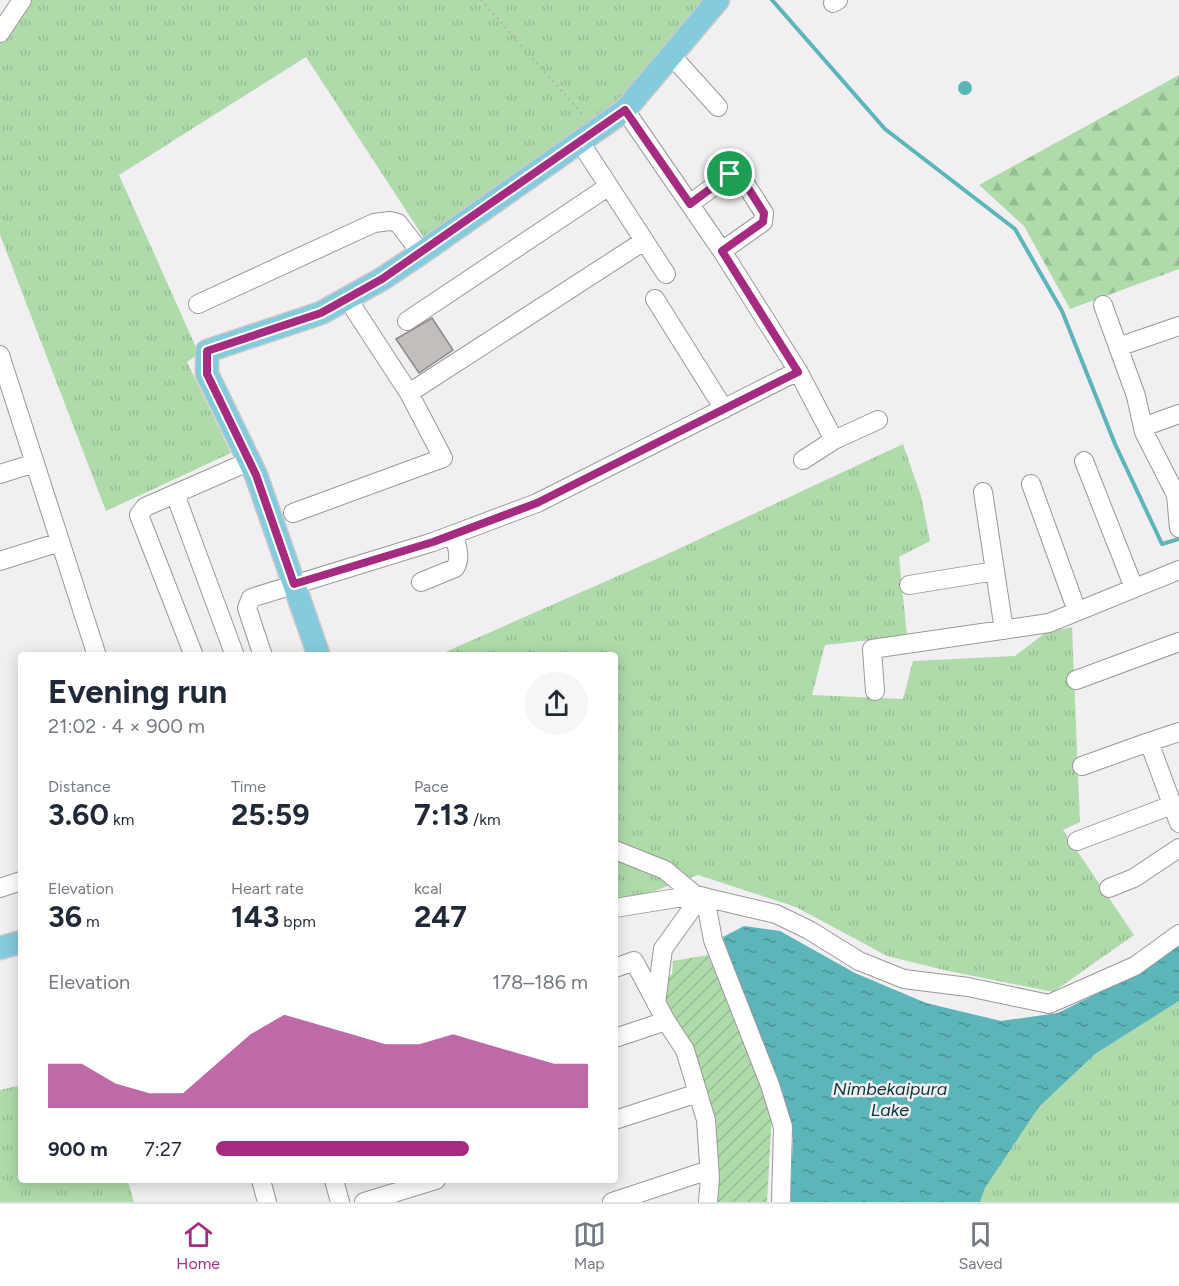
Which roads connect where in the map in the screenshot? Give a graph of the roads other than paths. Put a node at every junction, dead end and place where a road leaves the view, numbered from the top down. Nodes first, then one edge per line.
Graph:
1 (22, 0) edge
2 (718, 0) edge
3 (0, 33) edge
4 (671, 55) junction
5 (718, 107) dead end
6 (625, 110) junction
7 (589, 136) junction
8 (609, 186) junction
9 (690, 204) junction
10 (644, 240) junction
11 (722, 251) junction
12 (422, 253) junction
13 (666, 274) dead end
14 (347, 298) junction
15 (655, 299) dead end
16 (198, 304) dead end
17 (1103, 305) dead end
18 (407, 321) dead end
19 (1179, 326) edge
20 (1118, 347) junction
21 (0, 355) edge
22 (798, 372) junction
23 (409, 393) junction
24 (6, 394) edge
25 (724, 409) junction
26 (1179, 414) edge
27 (878, 420) dead end
28 (1143, 427) junction
29 (834, 440) junction
30 (803, 460) dead end
31 (250, 461) junction
32 (1084, 461) dead end
33 (35, 463) junction
34 (0, 474) edge
35 (1031, 484) dead end
36 (982, 492) dead end
37 (175, 494) junction
38 (1178, 494) edge
39 (293, 513) dead end
40 (1179, 528) edge
41 (454, 534) junction
42 (60, 542) junction
43 (0, 561) edge
44 (1179, 570) edge
45 (995, 571) junction
46 (421, 582) dead end
47 (294, 584) junction
48 (909, 585) dead end
49 (1134, 588) junction
50 (1077, 611) junction
51 (1004, 630) junction
52 (1179, 642) edge
53 (96, 652) edge
54 (192, 652) edge
55 (234, 652) edge
56 (262, 652) edge
57 (318, 652) edge
58 (1076, 680) dead end
59 (875, 691) dead end
60 (1179, 732) edge
61 (1149, 742) junction
62 (1082, 766) dead end
63 (1172, 805) junction
64 (1179, 823) edge
65 (1077, 841) dead end
66 (1179, 848) edge
67 (618, 851) edge
68 (18, 882) edge
69 (0, 888) edge
70 (1109, 888) dead end
71 (701, 896) junction
72 (618, 908) edge
73 (1179, 934) edge
74 (18, 943) edge
75 (0, 948) edge
76 (618, 967) edge
77 (656, 1003) junction
78 (666, 1021) junction
79 (618, 1037) edge
80 (698, 1093) junction
81 (618, 1119) edge
82 (709, 1170) junction
83 (262, 1183) edge
84 (335, 1183) edge
85 (428, 1190) edge
86 (267, 1202) edge
87 (340, 1202) edge
88 (364, 1202) edge
89 (612, 1202) edge
90 (708, 1202) edge
91 (781, 1202) edge

1 - 3 street
2 - 4 main road
4 - 5 street
4 - 6 main road
6 - 7 main road
6 - 9 street
7 - 8 street
7 - 12 main road
8 - 10 street
8 - 18 street
9 - 11 street
9 - 11 street
10 - 13 street
10 - 23 street
11 - 22 street
12 - 14 main road
12 - 16 street
14 - 23 street
14 - 31 main road
15 - 25 street
17 - 20 street
19 - 20 street
20 - 28 street
21 - 24 street
22 - 25 street
22 - 29 street
23 - 39 street
24 - 33 street
25 - 41 street
26 - 28 street
27 - 29 street
28 - 38 street
29 - 30 street
31 - 37 street
31 - 47 main road
32 - 49 street
33 - 34 street
33 - 42 street
35 - 50 street
36 - 45 street
37 - 54 street
37 - 55 street
38 - 40 street
41 - 46 street
41 - 47 street
42 - 43 street
42 - 53 street
44 - 49 street
45 - 48 street
45 - 51 street
47 - 56 street
47 - 57 main road
49 - 50 street
50 - 51 street
51 - 59 street
52 - 58 street
60 - 61 street
61 - 62 street
61 - 63 street
63 - 64 street
63 - 65 street
66 - 70 street
67 - 71 street
68 - 69 street
71 - 72 street
71 - 73 street
71 - 77 street
71 - 91 street
74 - 75 main road
76 - 77 street
77 - 78 street
78 - 79 street
78 - 80 street
80 - 81 street
80 - 82 street
82 - 89 street
82 - 90 street
83 - 86 street
84 - 87 street
85 - 88 street

